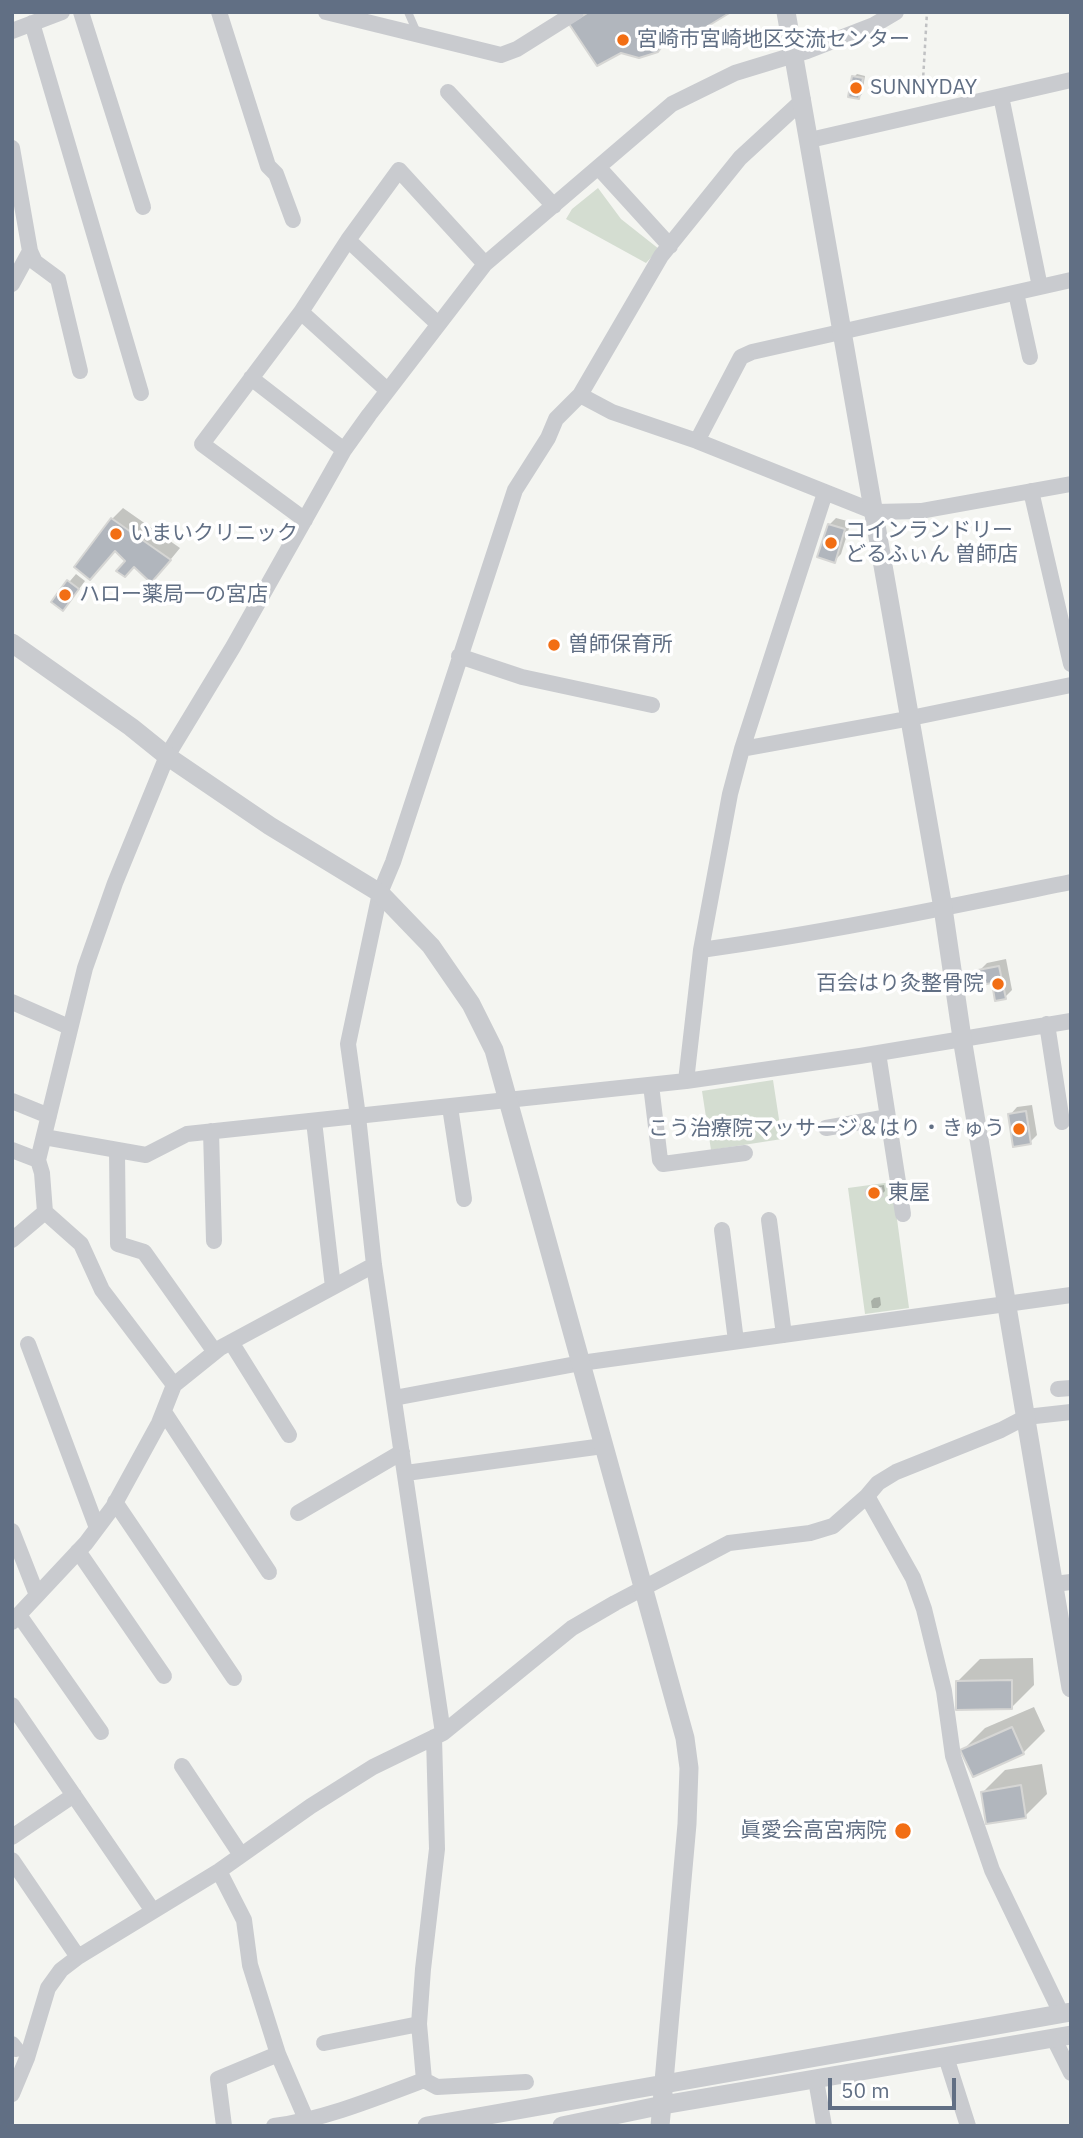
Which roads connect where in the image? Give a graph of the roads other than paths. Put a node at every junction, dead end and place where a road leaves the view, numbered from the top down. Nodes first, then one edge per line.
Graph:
1 (62, 12) edge
2 (81, 12) edge
3 (219, 12) edge
4 (326, 12) edge
5 (408, 12) edge
6 (576, 12) edge
7 (786, 12) edge
8 (896, 12) edge
9 (350, 15) edge
10 (32, 23) junction
11 (12, 31) edge
12 (418, 34) junction
13 (794, 55) junction
14 (1071, 80) edge
15 (448, 92) dead end
16 (1000, 96) junction
17 (803, 100) junction
18 (810, 140) junction
19 (12, 148) edge
20 (599, 168) junction
21 (554, 206) junction
22 (143, 207) dead end
23 (293, 220) dead end
24 (348, 240) junction
25 (670, 246) junction
26 (30, 251) junction
27 (485, 264) junction
28 (1071, 280) edge
29 (12, 284) edge
30 (1040, 287) junction
31 (1016, 293) junction
32 (301, 312) junction
33 (438, 324) junction
34 (844, 333) junction
35 (1030, 357) dead end
36 (80, 371) dead end
37 (251, 378) junction
38 (387, 390) junction
39 (141, 393) dead end
40 (580, 395) junction
41 (697, 441) junction
42 (344, 450) junction
43 (1071, 484) edge
44 (1031, 491) junction
45 (825, 493) junction
46 (875, 512) junction
47 (304, 520) junction
48 (12, 643) edge
49 (459, 656) junction
50 (1071, 664) edge
51 (1071, 685) edge
52 (652, 705) dead end
53 (911, 718) junction
54 (742, 749) junction
55 (167, 757) junction
56 (1071, 881) edge
57 (380, 893) junction
58 (943, 908) junction
59 (701, 950) junction
60 (12, 1002) edge
61 (1071, 1021) edge
62 (1047, 1024) junction
63 (69, 1027) junction
64 (962, 1038) junction
65 (878, 1053) junction
66 (686, 1081) junction
67 (651, 1085) junction
68 (12, 1101) edge
69 (510, 1101) junction
70 (450, 1107) junction
71 (49, 1116) junction
72 (358, 1116) junction
73 (888, 1117) junction
74 (314, 1121) junction
75 (1062, 1122) dead end
76 (826, 1128) dead end
77 (211, 1131) junction
78 (44, 1136) junction
79 (12, 1150) edge
80 (117, 1151) junction
81 (746, 1153) dead end
82 (38, 1160) junction
83 (464, 1199) dead end
84 (45, 1212) junction
85 (903, 1214) dead end
86 (769, 1220) dead end
87 (722, 1230) dead end
88 (12, 1240) edge
89 (214, 1241) dead end
90 (374, 1265) junction
91 (333, 1287) junction
92 (1071, 1295) edge
93 (1008, 1304) junction
94 (784, 1335) junction
95 (736, 1341) junction
96 (231, 1342) junction
97 (28, 1343) dead end
98 (215, 1352) junction
99 (581, 1363) junction
100 (174, 1385) junction
101 (394, 1398) junction
102 (164, 1412) junction
103 (1071, 1412) edge
104 (1026, 1417) junction
105 (289, 1434) dead end
106 (603, 1446) junction
107 (402, 1452) junction
108 (405, 1472) junction
109 (867, 1496) junction
110 (115, 1502) junction
111 (298, 1513) dead end
112 (97, 1528) junction
113 (12, 1531) edge
114 (78, 1551) junction
115 (269, 1572) dead end
116 (1062, 1583) edge
117 (642, 1589) junction
118 (37, 1595) junction
119 (16, 1618) edge
120 (164, 1676) dead end
121 (1070, 1676) edge
122 (234, 1678) dead end
123 (12, 1704) edge
124 (101, 1732) dead end
125 (439, 1735) junction
126 (181, 1766) dead end
127 (75, 1795) junction
128 (12, 1837) edge
129 (241, 1855) junction
130 (12, 1860) edge
131 (219, 1871) junction
132 (153, 1911) junction
133 (78, 1957) junction
134 (1066, 2012) edge
135 (419, 2024) junction
136 (1063, 2037) edge
137 (324, 2043) dead end
138 (17, 2049) edge
139 (278, 2054) junction
140 (946, 2057) junction
141 (1071, 2073) edge
142 (816, 2080) junction
143 (424, 2081) junction
144 (527, 2082) dead end
145 (665, 2085) junction
146 (12, 2094) edge
147 (663, 2105) junction
148 (306, 2119) junction
149 (224, 2126) edge
150 (274, 2126) edge
151 (427, 2126) edge
152 (562, 2126) edge
153 (660, 2126) edge
154 (824, 2126) edge
155 (968, 2126) edge

1 - 10 street
2 - 22 street
3 - 23 street
4 - 9 street
5 - 12 lane
6 - 12 street
7 - 13 street
8 - 13 street
9 - 12 street
10 - 11 street
10 - 39 street
13 - 17 street
13 - 20 street
14 - 16 street
15 - 21 street
16 - 18 street
16 - 30 street
17 - 18 street
17 - 25 street
18 - 34 street
19 - 26 street
20 - 21 street
20 - 25 street
21 - 27 street
24 - 27 street
24 - 32 street
24 - 33 street
25 - 40 street
26 - 29 street
26 - 36 street
27 - 33 street
28 - 30 street
30 - 31 street
31 - 34 street
31 - 35 street
32 - 37 street
32 - 38 street
33 - 38 street
34 - 41 street
34 - 46 street
37 - 42 street
37 - 47 street
38 - 42 street
40 - 41 street
40 - 49 street
41 - 45 street
42 - 47 street
43 - 44 street
44 - 46 street
44 - 50 street
45 - 46 street
45 - 54 street
46 - 53 street
47 - 55 street
48 - 55 street
49 - 52 street
49 - 57 street
51 - 53 street
53 - 54 street
53 - 58 street
54 - 59 street
55 - 57 street
55 - 63 street
56 - 58 street
57 - 69 street
57 - 72 street
58 - 59 street
58 - 64 street
59 - 66 street
60 - 63 street
61 - 62 street
62 - 64 street
62 - 75 street
63 - 71 street
64 - 65 street
64 - 93 street
65 - 66 street
65 - 73 street
66 - 67 street
67 - 69 street
67 - 81 street
68 - 71 street
69 - 70 street
69 - 99 street
70 - 72 street
70 - 83 street
71 - 78 street
72 - 74 street
72 - 90 street
73 - 76 street
73 - 85 street
74 - 77 street
74 - 91 street
77 - 80 street
77 - 89 street
78 - 80 street
78 - 82 street
79 - 82 street
80 - 98 street
82 - 84 street
84 - 88 street
84 - 100 street
86 - 94 street
87 - 95 street
90 - 91 street
90 - 101 street
91 - 96 street
92 - 93 street
93 - 94 street
93 - 104 street
94 - 95 street
95 - 99 street
96 - 98 street
96 - 105 street
97 - 112 street
98 - 100 street
99 - 101 street
99 - 106 street
100 - 102 street
101 - 107 street
102 - 110 street
102 - 115 street
103 - 104 street
104 - 109 street
104 - 116 street
106 - 108 street
106 - 117 street
107 - 108 street
107 - 111 street
108 - 125 street
109 - 117 street
109 - 134 street
110 - 112 street
110 - 122 street
112 - 114 street
113 - 118 street
114 - 118 street
114 - 120 street
116 - 121 street
117 - 125 street
117 - 145 street
118 - 119 street
119 - 124 street
123 - 127 street
125 - 129 street
125 - 135 street
126 - 129 street
127 - 128 street
127 - 132 street
129 - 131 street
130 - 133 street
131 - 132 street
131 - 139 street
132 - 133 street
133 - 138 street
134 - 145 street
135 - 137 street
135 - 143 street
136 - 140 street
136 - 141 street
138 - 146 street
139 - 148 street
139 - 149 street
140 - 142 street
140 - 155 street
142 - 147 street
142 - 154 street
143 - 144 street
143 - 148 street
145 - 147 street
145 - 151 street
147 - 152 street
147 - 153 street
148 - 150 street

